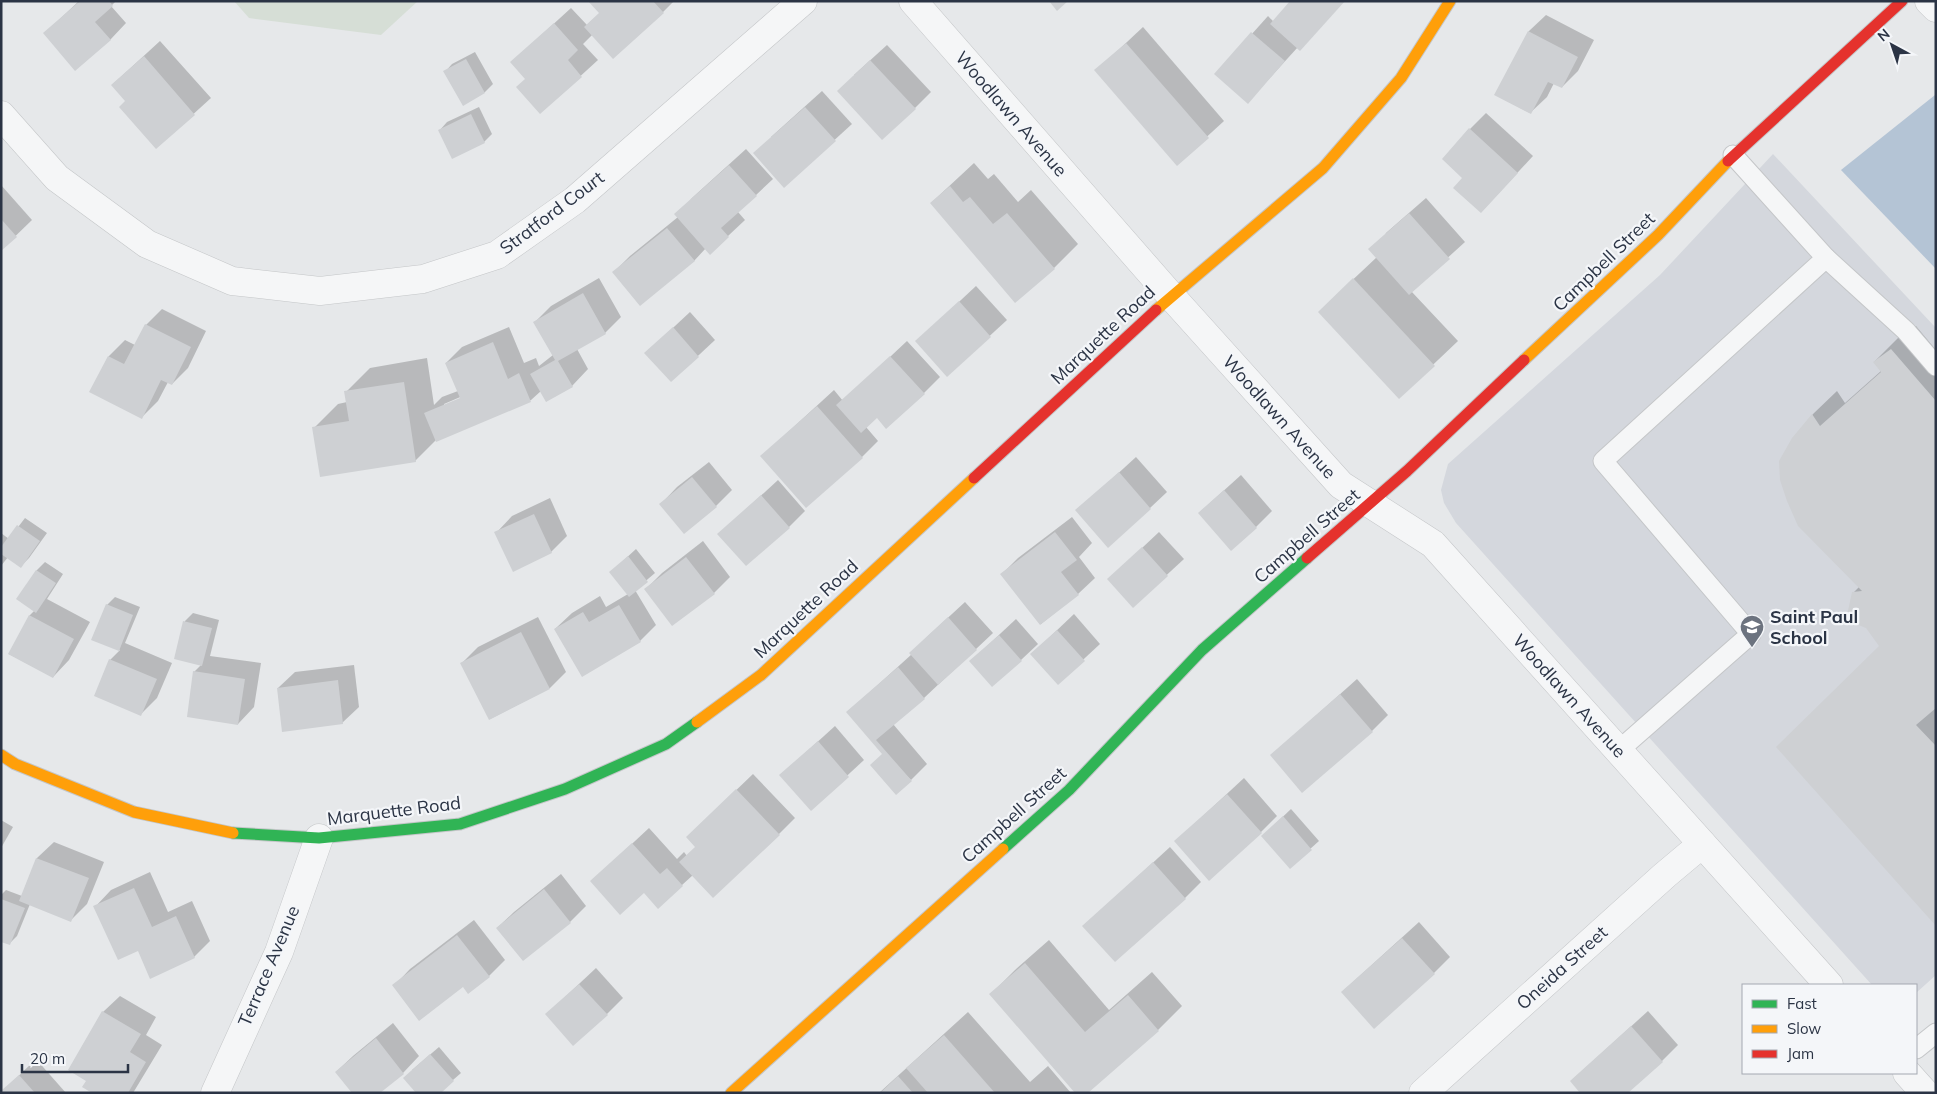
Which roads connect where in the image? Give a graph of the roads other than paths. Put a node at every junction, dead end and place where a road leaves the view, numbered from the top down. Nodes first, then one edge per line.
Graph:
1 (803, 1) edge
2 (913, 1) edge
3 (1450, 1) edge
4 (1902, 1) edge
5 (1929, 1) edge
6 (1936, 8) edge
7 (1, 115) edge
8 (1733, 155) junction
9 (1826, 258) junction
10 (1171, 296) junction
11 (1936, 366) edge
12 (1370, 504) junction
13 (1618, 751) junction
14 (1, 755) edge
15 (319, 838) junction
16 (1702, 844) junction
17 (1828, 984) edge
18 (1936, 1033) edge
19 (1917, 1047) edge
20 (1908, 1074) edge
21 (215, 1093) edge
22 (731, 1093) edge
23 (1422, 1093) edge
24 (1925, 1093) edge

1 - 7 street, Stratford Court
2 - 10 street, Woodlawn Avenue
3 - 10 street, Marquette Road
4 - 8 street, Campbell Street
5 - 6 street
8 - 9 lane
8 - 12 street, Campbell Street
9 - 11 lane
9 - 13 lane
10 - 12 street, Woodlawn Avenue
10 - 15 street, Marquette Road
12 - 13 street, Woodlawn Avenue
12 - 22 street, Campbell Street
13 - 16 street, Woodlawn Avenue
14 - 15 street, Marquette Road
15 - 21 street, Terrace Avenue
16 - 17 street, Woodlawn Avenue
16 - 23 street, Oneida Street
18 - 19 lane
20 - 24 street

